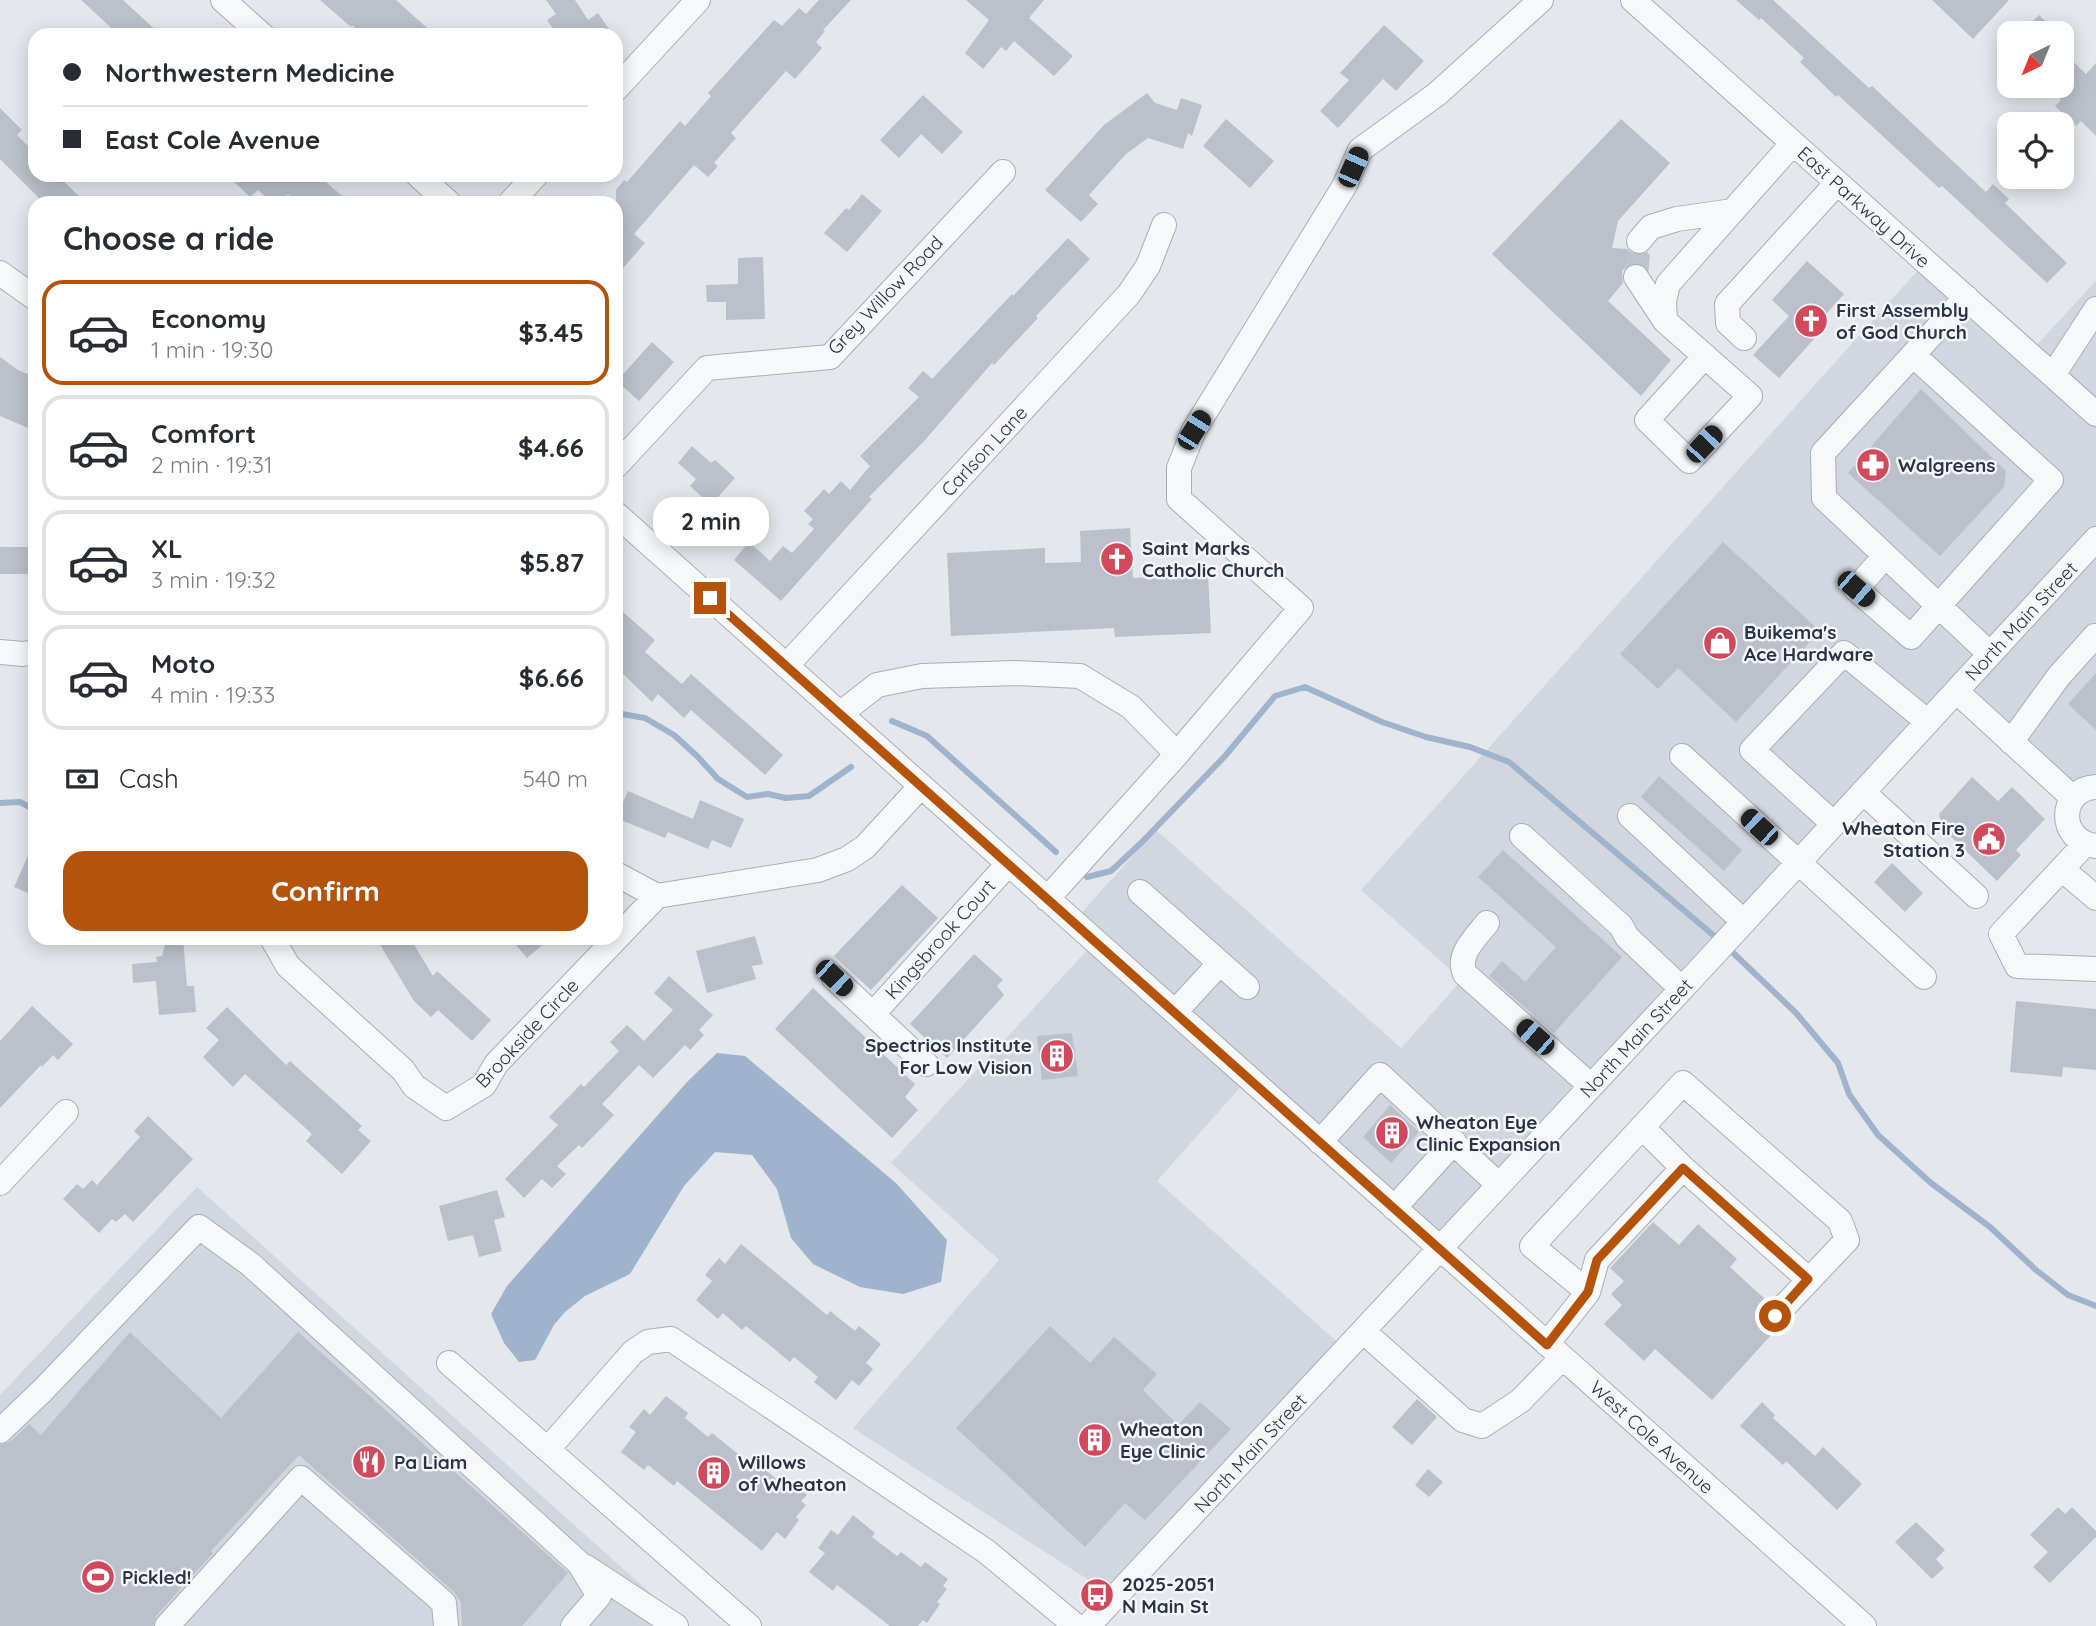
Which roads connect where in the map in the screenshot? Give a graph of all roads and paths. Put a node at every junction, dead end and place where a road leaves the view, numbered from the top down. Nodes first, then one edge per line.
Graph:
1 (223, 0) edge
2 (1541, 0) edge
3 (1633, 0) edge
4 (692, 2) edge
5 (254, 28) edge
6 (623, 81) edge
7 (1793, 143) junction
8 (1003, 172) dead end
9 (426, 182) edge
10 (530, 182) edge
11 (1838, 183) junction
12 (441, 196) edge
13 (516, 196) edge
14 (1733, 211) junction
15 (1164, 225) dead end
16 (1639, 241) dead end
17 (0, 273) edge
18 (1636, 277) tunnel mouth
19 (28, 293) edge
20 (1966, 297) junction
21 (2096, 309) edge
22 (1665, 321) junction
23 (1744, 338) dead end
24 (1913, 355) junction
25 (1705, 356) dead end
26 (2053, 375) junction
27 (2096, 414) edge
28 (623, 458) edge
29 (623, 520) edge
30 (2096, 539) edge
31 (1885, 556) junction
32 (1939, 606) junction
33 (2095, 636) edge
34 (0, 652) edge
35 (28, 653) edge
36 (1990, 654) junction
37 (786, 666) junction
38 (1956, 691) junction
39 (840, 714) junction
40 (1928, 722) junction
41 (2011, 742) junction
42 (1177, 754) junction
43 (1682, 756) dead end
44 (921, 786) junction
45 (2096, 787) edge
46 (1863, 792) junction
47 (2073, 798) junction
48 (1630, 816) dead end
49 (1834, 824) junction
50 (1522, 836) dead end
51 (2091, 845) edge
52 (1798, 863) junction
53 (1008, 864) junction
54 (2062, 869) junction
55 (623, 878) edge
56 (1140, 892) dead end
57 (657, 896) junction
58 (1976, 896) dead end
59 (2096, 898) edge
60 (1047, 899) junction
61 (1487, 923) dead end
62 (1741, 925) junction
63 (623, 932) edge
64 (276, 945) edge
65 (610, 945) edge
66 (1220, 963) junction
67 (2096, 969) edge
68 (1924, 977) dead end
69 (834, 978) dead end
70 (1247, 987) dead end
71 (1682, 989) junction
72 (1175, 1013) junction
73 (873, 1014) junction
74 (926, 1063) dead end
75 (1591, 1086) junction
76 (66, 1112) dead end
77 (1642, 1127) junction
78 (1320, 1142) junction
79 (1454, 1142) junction
80 (1683, 1168) junction
81 (0, 1183) edge
82 (1499, 1185) junction
83 (1394, 1208) junction
84 (1440, 1249) junction
85 (1808, 1279) junction
86 (1588, 1292) junction
87 (1775, 1316) dead end
88 (1363, 1331) junction
89 (1555, 1351) junction
90 (449, 1363) dead end
91 (0, 1431) edge
92 (548, 1449) junction
93 (579, 1563) junction
94 (167, 1626) edge
95 (446, 1626) edge
96 (573, 1626) edge
97 (676, 1626) edge
98 (749, 1626) edge
99 (1076, 1626) edge
100 (1088, 1626) edge
101 (1864, 1626) edge

1 - 5 street
2 - 42 street
3 - 7 street, East Parkway Drive
4 - 6 street
7 - 11 street, East Parkway Drive
7 - 14 street
8 - 28 street, Grey Willow Road
9 - 12 street
10 - 13 street
11 - 20 street, East Parkway Drive
11 - 23 street
14 - 16 street
14 - 22 street
15 - 37 street, Carlson Lane
17 - 19 street
18 - 22 street
20 - 24 street
20 - 26 street, East Parkway Drive
21 - 26 street
22 - 25 street
24 - 31 street
24 - 32 street
26 - 27 street, East Parkway Drive
29 - 37 street, West Cole Avenue
30 - 36 street, North Main Street
31 - 32 street
31 - 32 street
32 - 36 street
33 - 41 street
34 - 35 street
36 - 38 street, North Main Street
37 - 39 street, West Cole Avenue
38 - 40 street, North Main Street
38 - 41 street
39 - 42 street
39 - 44 street, West Cole Avenue
40 - 46 street, North Main Street
40 - 49 street
41 - 47 street
42 - 60 street
43 - 52 street
44 - 53 street, West Cole Avenue
44 - 57 street
45 - 47 street
46 - 49 street, North Main Street
46 - 58 street
47 - 51 street
48 - 62 street
49 - 52 street, North Main Street
50 - 71 street
51 - 54 street
52 - 62 street, North Main Street
52 - 68 street
53 - 60 street, West Cole Avenue
53 - 73 street, Kingsbrook Court
54 - 59 street
54 - 67 street
55 - 57 street
56 - 66 street
57 - 63 street, Brookside Circle
60 - 72 street, West Cole Avenue
61 - 75 street
62 - 71 street, North Main Street
64 - 65 street, Brookside Circle
66 - 70 street
66 - 72 street
69 - 73 street
71 - 75 street, North Main Street
72 - 78 street, West Cole Avenue
73 - 74 street
75 - 82 street, North Main Street
76 - 81 street
77 - 80 street
77 - 85 street
77 - 86 street
78 - 79 street
78 - 83 street, West Cole Avenue
79 - 82 street
79 - 83 street
80 - 85 street
80 - 86 street
82 - 84 street, North Main Street
83 - 84 street, West Cole Avenue
84 - 88 street, North Main Street
84 - 89 street, West Cole Avenue
85 - 87 street
86 - 89 street
88 - 89 street
88 - 100 street, North Main Street
89 - 101 street, West Cole Avenue
90 - 92 street
91 - 93 street
92 - 98 street
92 - 99 street
93 - 96 street
93 - 97 street
94 - 95 street

